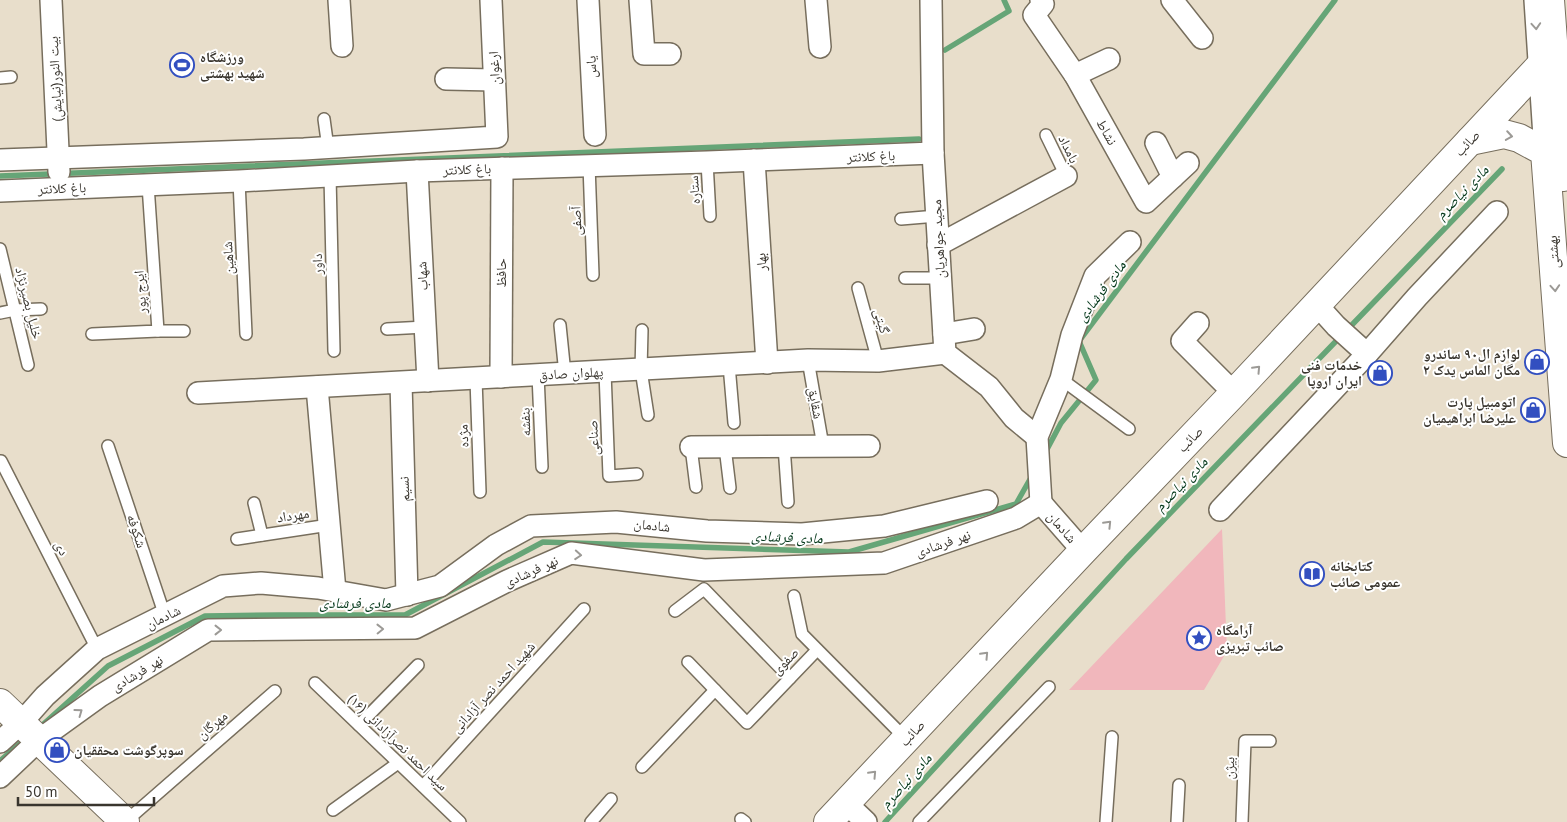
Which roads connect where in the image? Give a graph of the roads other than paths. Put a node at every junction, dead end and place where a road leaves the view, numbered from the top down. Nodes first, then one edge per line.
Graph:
1 (51, 0) edge
2 (339, 0) edge
3 (491, 0) edge
4 (588, 0) edge
5 (640, 0) edge
6 (816, 0) edge
7 (932, 0) edge
8 (1172, 0) edge
9 (1534, 0) edge
10 (1550, 0) edge
11 (1038, 7) edge
12 (1202, 38) dead end
13 (342, 46) dead end
14 (820, 47) dead end
15 (670, 54) dead end
16 (1109, 59) dead end
17 (1550, 60) edge
18 (1075, 75) junction
19 (446, 80) dead end
20 (494, 80) junction
21 (324, 119) dead end
22 (595, 135) dead end
23 (1046, 135) dead end
24 (1470, 141) junction
25 (1156, 144) dead end
26 (328, 148) junction
27 (1545, 152) junction
28 (934, 153) junction
29 (148, 155) junction
30 (59, 158) junction
31 (0, 160) edge
32 (754, 160) junction
33 (707, 162) junction
34 (1188, 163) dead end
35 (589, 165) junction
36 (502, 168) junction
37 (417, 171) junction
38 (330, 176) junction
39 (1066, 176) joint
40 (1173, 178) junction
41 (239, 181) junction
42 (148, 185) junction
43 (58, 188) junction
44 (0, 191) edge
45 (1497, 212) dead end
46 (710, 216) dead end
47 (937, 216) junction
48 (1567, 216) edge
49 (901, 219) dead end
50 (1130, 242) dead end
51 (938, 245) junction
52 (0, 249) edge
53 (593, 275) dead end
54 (905, 278) dead end
55 (940, 278) junction
56 (858, 288) dead end
57 (1317, 305) junction
58 (41, 309) dead end
59 (15, 310) junction
60 (0, 313) edge
61 (1198, 323) dead end
62 (560, 325) dead end
63 (425, 327) junction
64 (387, 329) dead end
65 (974, 329) dead end
66 (642, 330) dead end
67 (184, 331) dead end
68 (158, 332) junction
69 (92, 334) dead end
70 (246, 334) dead end
71 (944, 343) junction
72 (334, 351) dead end
73 (1363, 351) junction
74 (808, 360) junction
75 (878, 362) junction
76 (767, 363) junction
77 (28, 365) dead end
78 (729, 365) junction
79 (641, 370) junction
80 (604, 372) junction
81 (565, 374) junction
82 (538, 375) junction
83 (501, 377) junction
84 (476, 378) junction
85 (1061, 379) junction
86 (428, 381) junction
87 (400, 383) junction
88 (317, 387) junction
89 (198, 393) dead end
90 (1234, 394) junction
91 (648, 415) dead end
92 (734, 423) dead end
93 (1129, 429) dead end
94 (1037, 437) junction
95 (1567, 443) edge
96 (108, 446) dead end
97 (784, 446) junction
98 (823, 446) junction
99 (868, 446) dead end
100 (691, 447) joint
101 (725, 447) junction
102 (1, 461) dead end
103 (542, 467) dead end
104 (637, 474) dead end
105 (696, 487) dead end
106 (730, 488) dead end
107 (480, 492) dead end
108 (987, 501) dead end
109 (788, 502) dead end
110 (254, 503) dead end
111 (1041, 503) junction
112 (1220, 510) dead end
113 (329, 525) junction
114 (262, 535) junction
115 (237, 539) dead end
116 (1083, 551) junction
117 (335, 591) junction
118 (407, 595) junction
119 (794, 596) dead end
120 (584, 608) dead end
121 (675, 611) dead end
122 (165, 616) junction
123 (97, 649) junction
124 (817, 650) junction
125 (688, 662) dead end
126 (418, 665) dead end
127 (790, 678) junction
128 (315, 683) dead end
129 (1049, 687) dead end
130 (275, 690) dead end
131 (716, 690) junction
132 (0, 703) edge
133 (359, 725) junction
134 (22, 735) edge
135 (1112, 737) dead end
136 (906, 739) junction
137 (1270, 741) dead end
138 (398, 763) junction
139 (642, 767) dead end
140 (0, 777) edge
141 (1179, 785) dead end
142 (423, 786) junction
143 (611, 799) dead end
144 (333, 810) dead end
145 (837, 813) edge
146 (125, 822) edge
147 (460, 822) edge
148 (591, 822) edge
149 (866, 822) edge
150 (920, 822) edge
151 (1106, 822) edge
152 (1177, 822) edge
153 (1242, 822) edge

1 - 30 street, بیت النور(نیایش)
2 - 13 street
3 - 20 street, ارغوان
4 - 22 street, یاس
5 - 15 street
6 - 14 street
7 - 28 street, مجید جواهریان
8 - 12 street
9 -> 17 street
10 - 17 main road
11 - 18 street, نشاط
16 - 18 street
17 - 24 main road, صائب
17 - 27 street
17 - 48 main road
18 - 40 street, نشاط
19 - 20 street
20 - 26 street, ارغوان
21 - 26 lane
23 - 39 lane, بامداد
24 -> 27 main road
24 - 57 main road, صائب
25 - 40 street
26 - 29 street
27 -> 95 main road, بهشتی
28 - 32 street, باغ کلانتر
28 - 47 street, مجید جواهریان
29 - 30 street
29 - 42 street
30 - 31 street
30 - 43 street, بیت النور(نیایش)
32 - 33 street, باغ کلانتر
32 - 76 street, بهار
33 - 35 street, باغ کلانتر
33 - 46 lane, ستاره
34 - 40 street, نشاط
35 - 36 street, باغ کلانتر
35 - 53 lane, آصفی
36 - 37 street, باغ کلانتر
36 - 83 street, حافظ
37 - 38 street, باغ کلانتر
37 - 63 street, شهاب
38 - 41 street, باغ کلانتر
38 - 72 lane, داور
39 - 51 street
41 - 42 street, باغ کلانتر
41 - 70 lane, شاهین
42 - 43 street, باغ کلانتر
42 - 68 lane, ایرج پور
43 - 44 street, باغ کلانتر
45 - 73 street
47 - 49 lane
47 - 51 street, مجید جواهریان
50 - 85 street
51 - 55 street, مجید جواهریان
52 - 59 lane, خلیل بصیرنژاد
54 - 55 lane
55 - 71 street, مجید جواهریان
56 - 75 lane, گیتی
57 - 73 street
90 -> 57 main road, صائب
58 - 59 lane
59 - 60 lane
59 - 77 lane, خلیل بصیرنژاد
61 - 90 street
62 - 81 lane
63 - 64 lane
63 - 86 street, شهاب
65 - 71 street, پهلوان صادق
66 - 79 lane
67 - 68 lane
68 - 69 lane, ایرج پور
71 - 75 street, پهلوان صادق
71 - 94 street
73 - 112 street
74 - 75 street, پهلوان صادق
74 - 76 street, پهلوان صادق
74 - 98 lane, شقایق
76 - 78 street, پهلوان صادق
78 - 79 street, پهلوان صادق
78 - 92 lane
79 - 80 street, پهلوان صادق
79 - 91 lane
80 - 81 street, پهلوان صادق
80 - 104 lane, صناعی
81 - 82 street, پهلوان صادق
82 - 83 street, پهلوان صادق
82 - 103 lane, بنفشه
83 - 84 street, پهلوان صادق
84 - 86 street, پهلوان صادق
84 - 107 lane, مژده
85 - 93 lane
85 - 94 street
86 - 87 street, پهلوان صادق
87 - 88 street, پهلوان صادق
87 - 118 street, نسیم
88 - 89 street, پهلوان صادق
88 - 113 street
116 -> 90 main road, صائب
94 - 111 street
96 - 122 lane, شکوفه
97 - 98 street
97 - 101 street
97 - 109 lane
98 - 99 street
100 - 101 street
100 - 105 lane
101 - 106 lane
102 - 123 lane, دی
108 - 118 street, شادمان
110 - 114 lane, مهرداد
111 - 116 street, شادمان
134 -> 111 street, نهر فرشادی
113 - 114 lane, مهرداد
113 - 117 street
114 - 115 lane, مهرداد
136 -> 116 main road, صائب
117 - 118 street, شادمان
117 - 122 street, شادمان
119 - 124 lane
120 - 142 lane, شهید احمد نصر آزادانی
121 - 127 lane
122 - 123 street, شادمان
123 - 134 street, شادمان
124 - 127 lane, صفوی
124 - 136 lane, صفوی
125 - 131 lane, صفوی
126 - 133 lane
127 - 131 lane, صفوی
128 - 133 lane, سید احمد نصرآزادانی (۱۶)
129 - 150 lane
130 - 146 lane, مهرگان
131 - 139 lane
132 - 134 main road
133 - 138 lane, سید احمد نصرآزادانی (۱۶)
134 - 140 street, نهر فرشادی
134 - 146 main road
135 - 151 lane
145 -> 136 main road, صائب
137 - 153 lane, بیژن
138 - 142 lane, سید احمد نصرآزادانی (۱۶)
138 - 144 lane
141 - 152 lane
142 - 147 lane, سید احمد نصرآزادانی (۱۶)
143 - 148 lane
145 - 149 street

